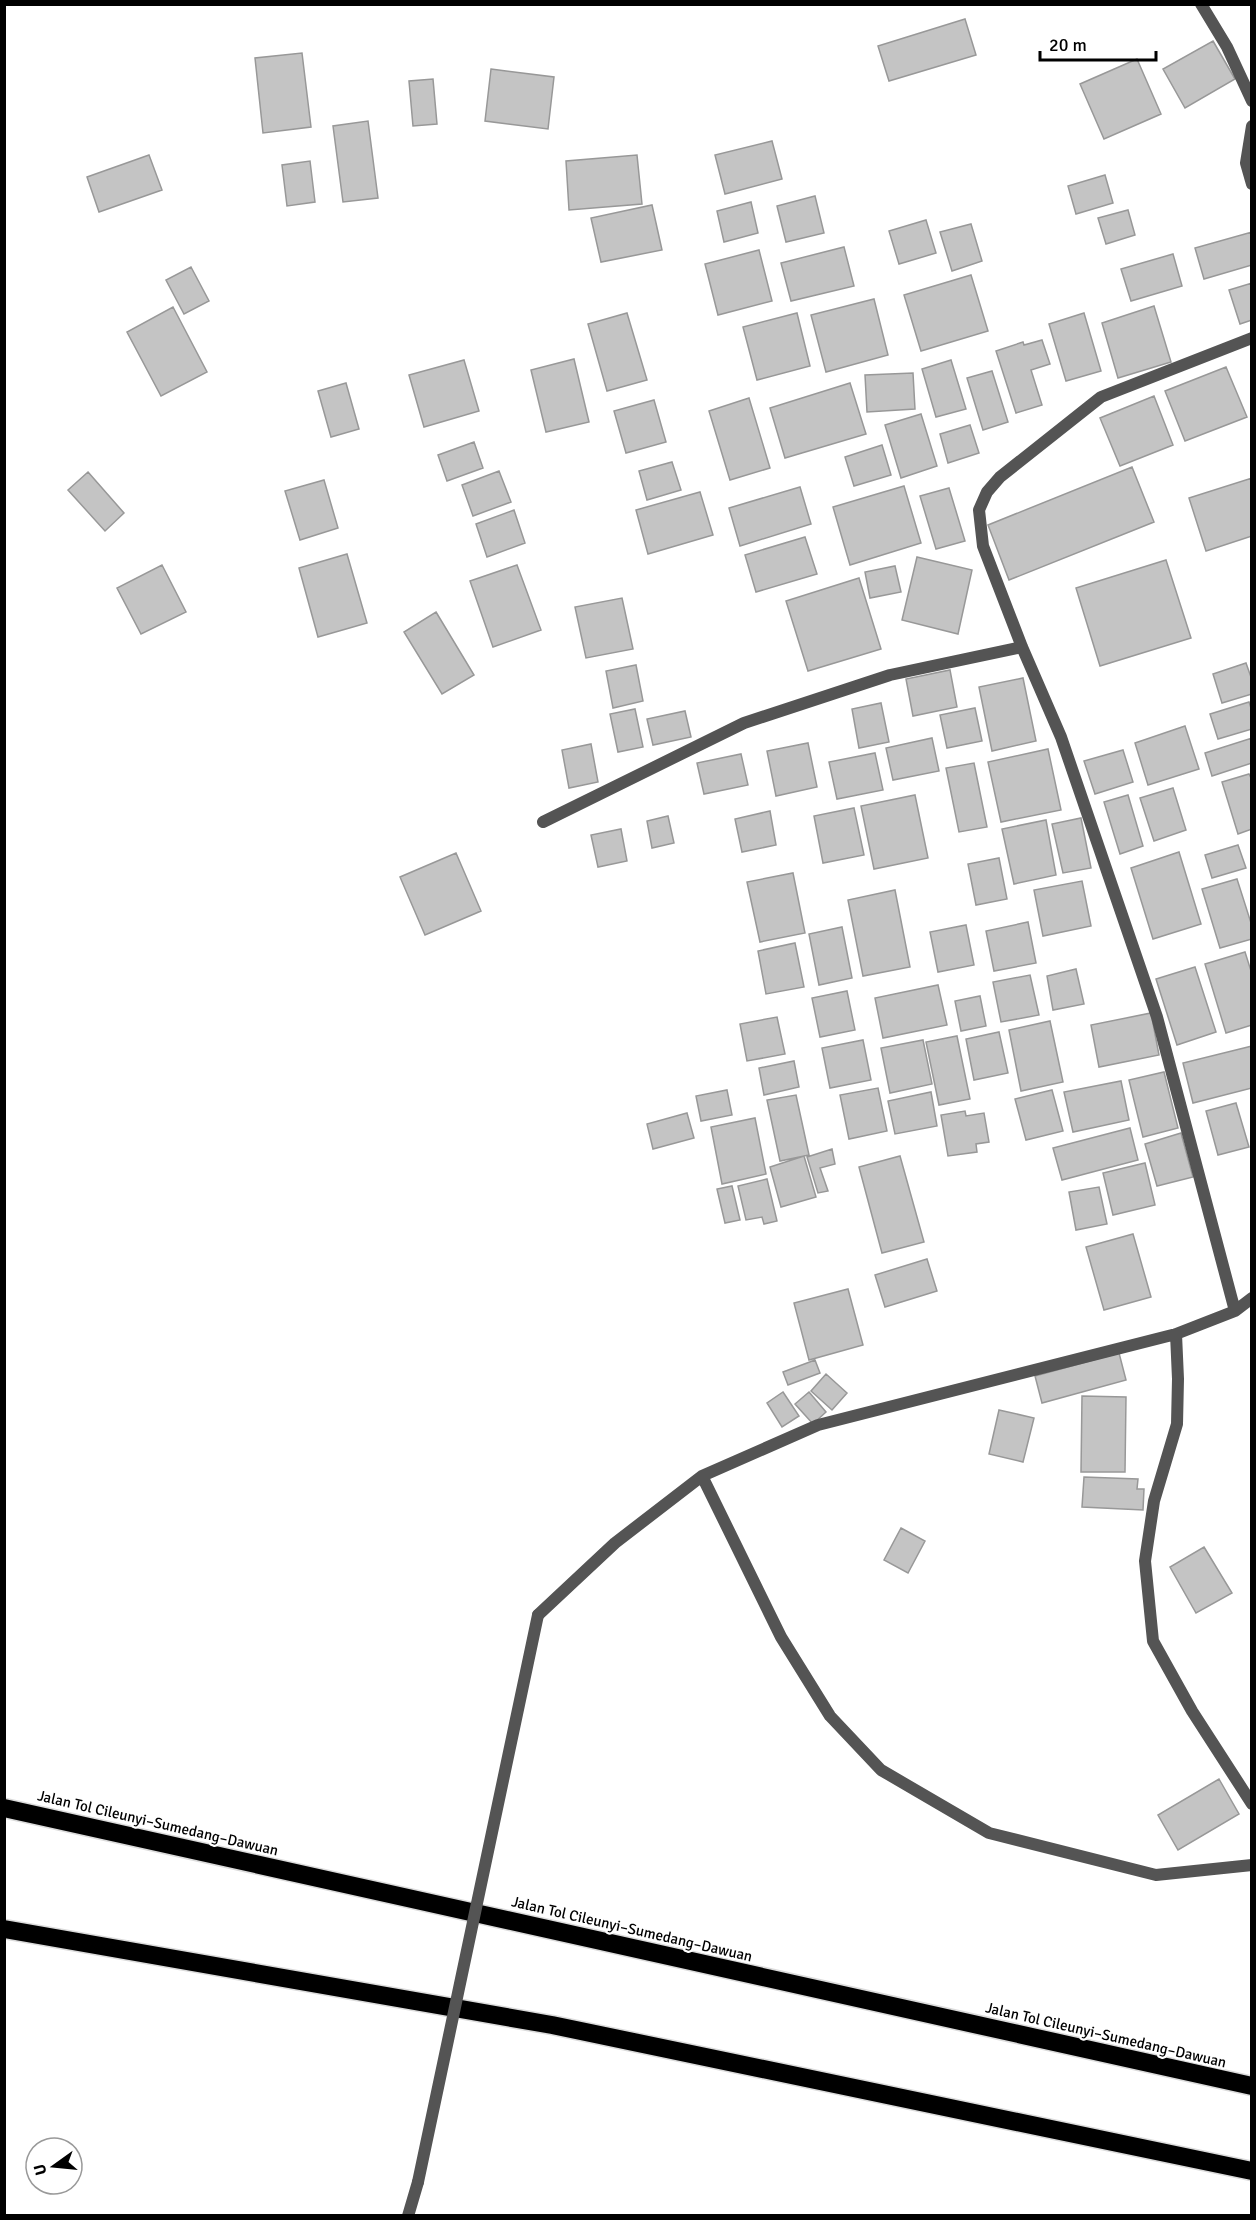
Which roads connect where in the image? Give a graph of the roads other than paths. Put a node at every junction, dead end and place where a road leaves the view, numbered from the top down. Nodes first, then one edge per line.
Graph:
1 (1201, 4) edge
2 (1251, 100) edge
3 (1251, 126) edge
4 (1251, 184) edge
5 (1251, 338) edge
6 (1022, 647) junction
7 (543, 822) dead end
8 (1251, 1298) edge
9 (1235, 1311) junction
10 (1176, 1335) junction
11 (702, 1476) junction
12 (1251, 1804) edge
13 (4, 1808) edge
14 (1251, 1865) edge
15 (4, 1929) edge
16 (1251, 2086) edge
17 (1251, 2170) edge
18 (408, 2216) edge

1 - 2 street
3 - 4 street
5 - 6 street
6 - 7 street
6 - 9 street
8 - 9 street
9 - 10 street
10 - 11 street
10 - 12 street
11 - 14 street
11 - 18 street, bridge
13 - 16 highway, Jalan Tol Cileunyi–Sumedang–Dawuan
15 - 17 highway

